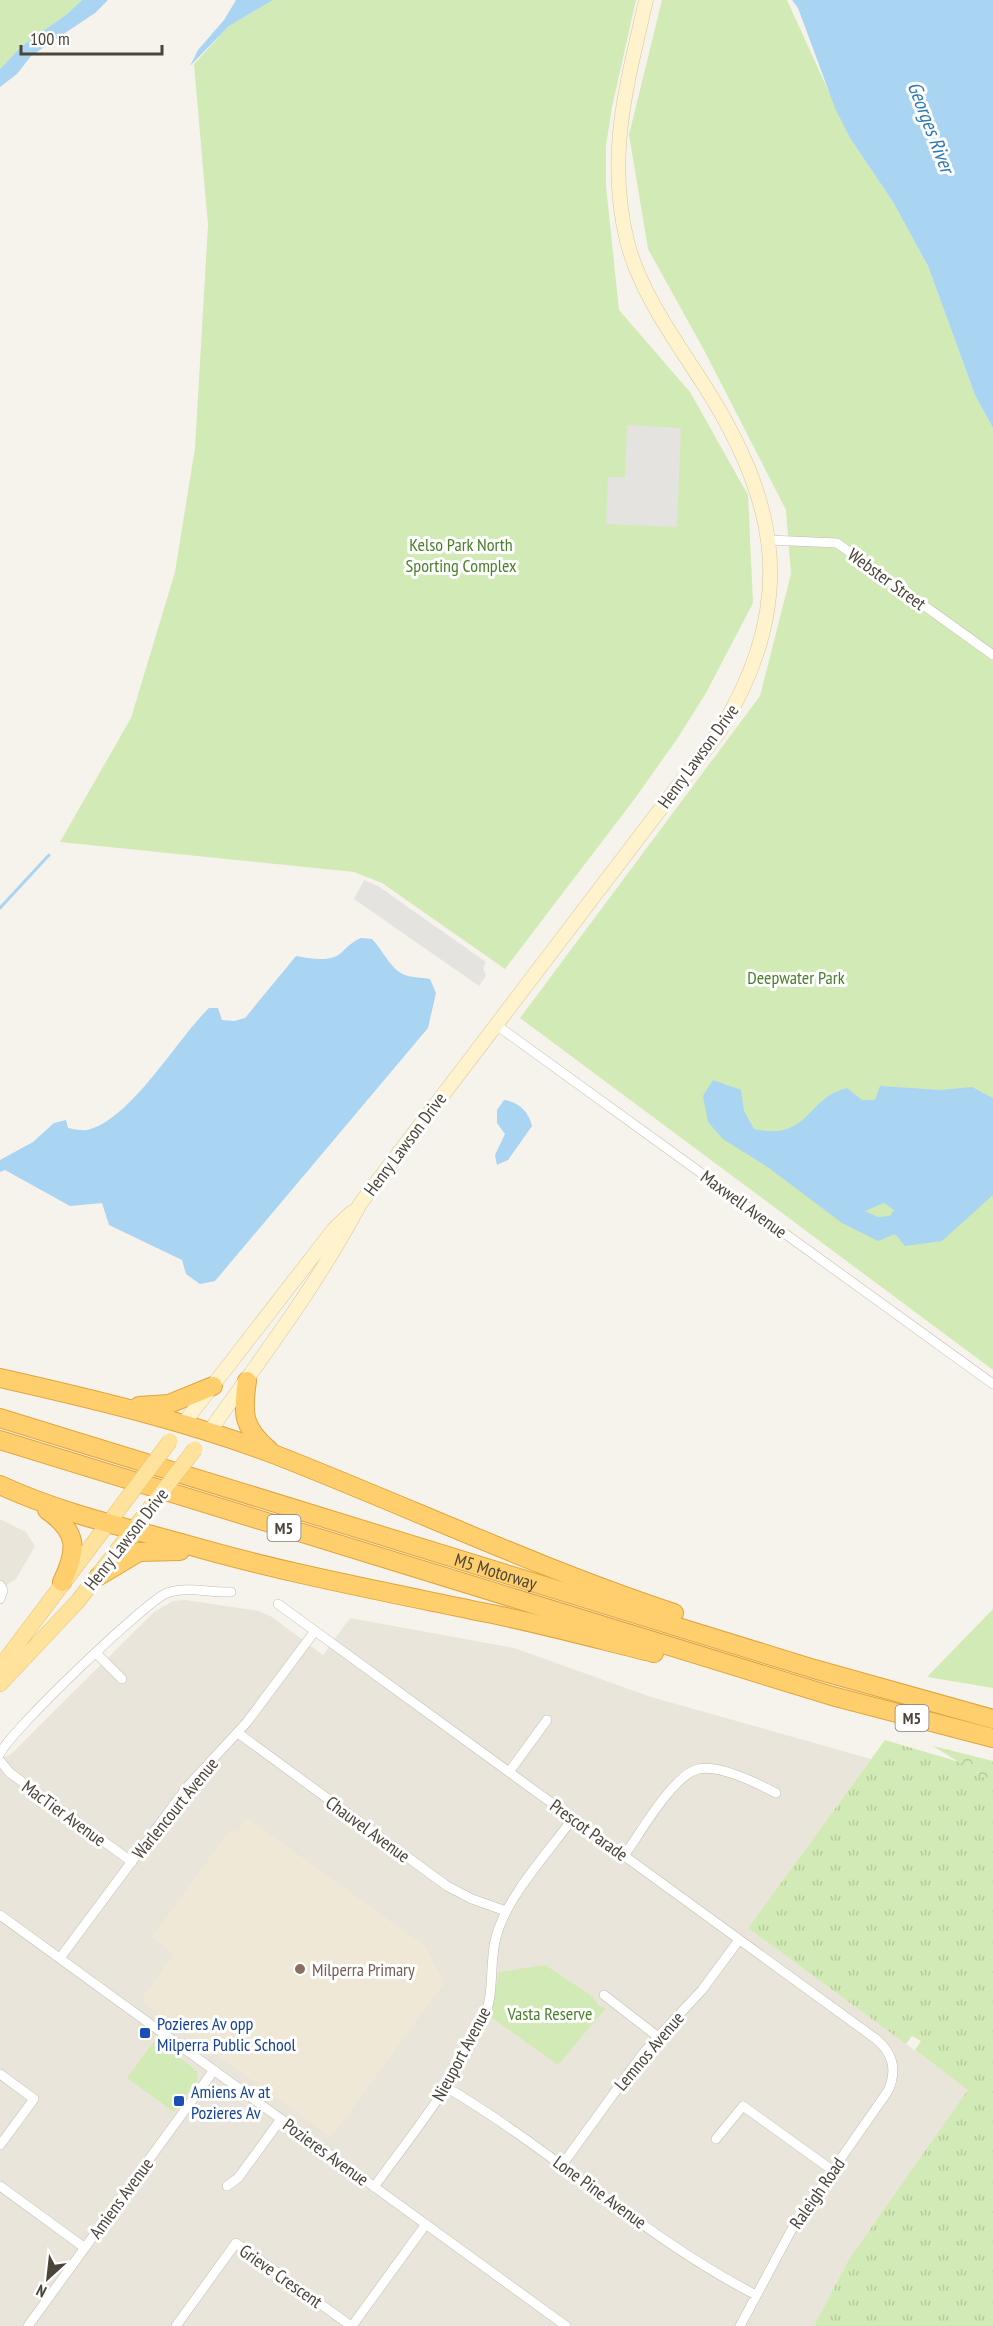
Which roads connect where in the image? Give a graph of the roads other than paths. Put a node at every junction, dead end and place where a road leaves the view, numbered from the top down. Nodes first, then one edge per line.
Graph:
1 (646, 0) edge
2 (769, 540) junction
3 (993, 655) edge
4 (495, 1024) junction
5 (360, 1204) junction
6 (0, 1378) edge
7 (247, 1381) junction
8 (993, 1384) edge
9 (213, 1386) junction
10 (120, 1405) junction
11 (0, 1418) edge
12 (183, 1425) junction
13 (209, 1432) junction
14 (0, 1440) edge
15 (275, 1455) junction
16 (0, 1485) edge
17 (27, 1498) junction
18 (108, 1523) junction
19 (133, 1531) junction
20 (206, 1552) junction
21 (99, 1575) junction
22 (62, 1582) junction
23 (0, 1585) edge
24 (231, 1592) dead end
25 (0, 1598) edge
26 (278, 1604) dead end
27 (315, 1631) junction
28 (96, 1653) junction
29 (0, 1667) edge
30 (122, 1679) dead end
31 (0, 1684) edge
32 (878, 1689) junction
33 (832, 1696) junction
34 (993, 1719) edge
35 (547, 1720) dead end
36 (238, 1733) junction
37 (993, 1738) edge
38 (0, 1754) edge
39 (0, 1761) edge
40 (509, 1772) junction
41 (776, 1793) dead end
42 (573, 1818) junction
43 (624, 1856) junction
44 (132, 1862) junction
45 (506, 1911) junction
46 (0, 1915) edge
47 (739, 1940) junction
48 (60, 1958) junction
49 (604, 1995) dead end
50 (657, 2036) junction
51 (893, 2062) joint
52 (214, 2070) junction
53 (0, 2074) edge
54 (446, 2087) junction
55 (281, 2119) junction
56 (716, 2139) dead end
57 (0, 2145) edge
58 (562, 2165) junction
59 (832, 2170) junction
60 (0, 2186) edge
61 (227, 2186) dead end
62 (374, 2187) junction
63 (426, 2224) junction
64 (85, 2248) junction
65 (756, 2295) junction
66 (28, 2326) edge
67 (176, 2326) edge
68 (352, 2326) edge
69 (566, 2326) edge
70 (740, 2326) edge

1 - 2 main road, Henry Lawson Drive
2 - 3 street, Webster Street
2 - 4 main road, Henry Lawson Drive
4 - 5 main road, Henry Lawson Drive
4 - 8 street, Maxwell Avenue
5 - 7 main road, Henry Lawson Drive
5 - 9 main road, Henry Lawson Drive
6 - 10 highway
7 - 13 main road, Henry Lawson Drive
7 - 15 highway
9 - 10 highway
9 - 12 main road, Henry Lawson Drive
10 - 12 highway
11 - 32 highway, M5 Motorway / M5
12 - 13 highway
12 - 18 main road, Henry Lawson Drive, bridge
13 - 15 highway
13 - 19 main road, Henry Lawson Drive, bridge
14 - 33 highway, M5 Motorway / M5
15 - 32 highway
16 - 17 highway
17 - 18 highway
17 - 22 highway
18 - 19 highway
18 - 22 main road, Henry Lawson Drive
19 - 20 highway
19 - 21 main road, Henry Lawson Drive
20 - 21 highway
20 - 33 highway
21 - 31 main road, Henry Lawson Drive
22 - 29 main road, Henry Lawson Drive
23 - 25 street
24 - 28 street
26 - 27 street, Prescot Parade
27 - 36 street, Warlencourt Avenue
27 - 40 street, Prescot Parade
28 - 30 street
28 - 38 street
32 - 34 highway, M5 Motorway / M5
33 - 37 highway, M5 Motorway / M5
35 - 40 street
36 - 44 street, Warlencourt Avenue
36 - 45 street, Chauvel Avenue
39 - 44 street, MacTier Avenue
40 - 42 street, Prescot Parade
41 - 43 street
42 - 43 street, Prescot Parade
42 - 45 street, Nieuport Avenue
43 - 47 street, Prescot Parade
44 - 48 street, Warlencourt Avenue
45 - 54 street, Nieuport Avenue
46 - 48 street, Pozieres Avenue
47 - 50 street, Lemnos Avenue
47 - 51 street, Prescot Parade
48 - 52 street, Pozieres Avenue
49 - 50 street
50 - 58 street, Lemnos Avenue
51 - 59 street, Raleigh Road
52 - 55 street, Pozieres Avenue
52 - 64 street, Amiens Avenue
53 - 57 street
54 - 58 street, Lone Pine Avenue
54 - 62 street, Nieuport Avenue
55 - 61 street
55 - 62 street, Pozieres Avenue
56 - 59 street
58 - 65 street, Lone Pine Avenue
59 - 65 street, Raleigh Road
60 - 64 street
62 - 63 street, Pozieres Avenue
63 - 68 street
63 - 69 street, Pozieres Avenue
64 - 66 street, Amiens Avenue
65 - 70 street, Raleigh Road
67 - 68 street, Grieve Crescent

